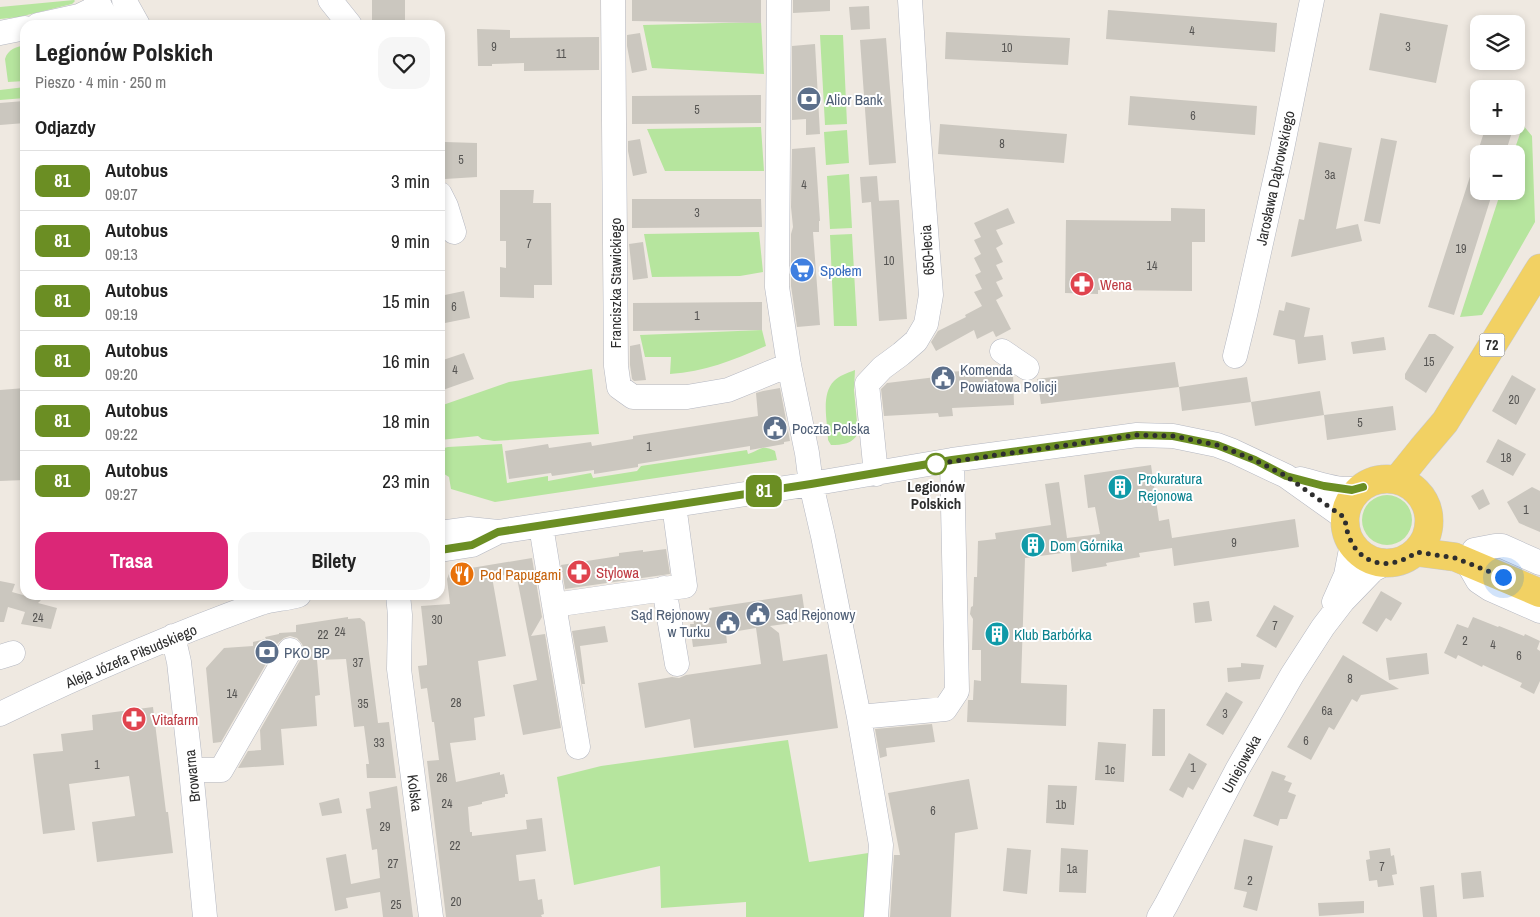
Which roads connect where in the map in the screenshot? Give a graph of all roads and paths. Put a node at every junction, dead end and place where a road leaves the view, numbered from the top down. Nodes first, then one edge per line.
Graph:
1 (124, 0) edge
2 (330, 0) edge
3 (613, 0) edge
4 (779, 0) edge
5 (910, 0) edge
6 (1312, 0) edge
7 (102, 10) edge
8 (61, 20) edge
9 (135, 20) edge
10 (346, 20) edge
11 (20, 29) edge
12 (0, 33) edge
13 (445, 204) edge
14 (454, 232) dead end
15 (1540, 268) edge
16 (1002, 351) dead end
17 (1235, 356) dead end
18 (789, 365) junction
19 (1027, 368) dead end
20 (952, 460) junction
21 (876, 474) junction
22 (1286, 476) junction
23 (811, 484) junction
24 (1363, 487) junction
25 (1415, 496) junction
26 (674, 505) junction
27 (1345, 518) junction
28 (541, 526) junction
29 (445, 532) edge
30 (498, 532) junction
31 (1352, 544) junction
32 (445, 549) edge
33 (1417, 552) junction
34 (1471, 556) junction
35 (1540, 562) edge
36 (1384, 564) junction
37 (1540, 578) edge
38 (664, 588) junction
39 (1540, 593) edge
40 (266, 600) edge
41 (383, 600) edge
42 (399, 600) edge
43 (554, 605) junction
44 (1540, 611) edge
45 (1323, 627) junction
46 (173, 636) junction
47 (290, 650) dead end
48 (676, 664) dead end
49 (399, 669) junction
50 (2, 709) edge
51 (859, 717) junction
52 (578, 747) dead end
53 (191, 770) junction
54 (1163, 913) edge
55 (205, 917) edge
56 (431, 917) edge
57 (876, 917) edge

1 - 9 street
2 - 10 street
3 - 18 street, Franciszka Stawickiego
4 - 18 street
5 - 21 street, 650-lecia
6 - 17 street, Jarosława Dąbrowskiego
7 - 8 street
11 - 12 street
13 - 14 street
15 - 25 main road, 72
16 - 19 street
18 - 23 street
20 - 21 street
20 - 22 street
20 - 51 street
21 - 23 street
22 - 24 street
22 - 27 street
23 - 26 street
23 - 51 street
24 - 25 main road
24 - 27 main road
25 - 33 main road, 72
25 - 34 main road
26 - 28 street
26 - 38 street
27 - 31 main road
28 - 30 street
28 - 43 street
29 - 30 street
30 - 32 street
31 - 36 main road
31 - 45 street, Uniejowska
33 - 34 main road
33 - 36 main road
34 - 35 street
34 - 37 main road
34 - 39 main road
34 - 44 street
36 - 45 street, Uniejowska
38 - 43 street
38 - 48 street
40 - 46 street, Aleja Józefa Piłsudskiego
41 - 49 street, Kolska
42 - 49 street, Kolska
43 - 52 street
45 - 54 street, Uniejowska
46 - 50 street, Aleja Józefa Piłsudskiego
46 - 53 street, Browarna
47 - 53 street
49 - 56 street, Kolska
51 - 57 street
53 - 55 street, Browarna

